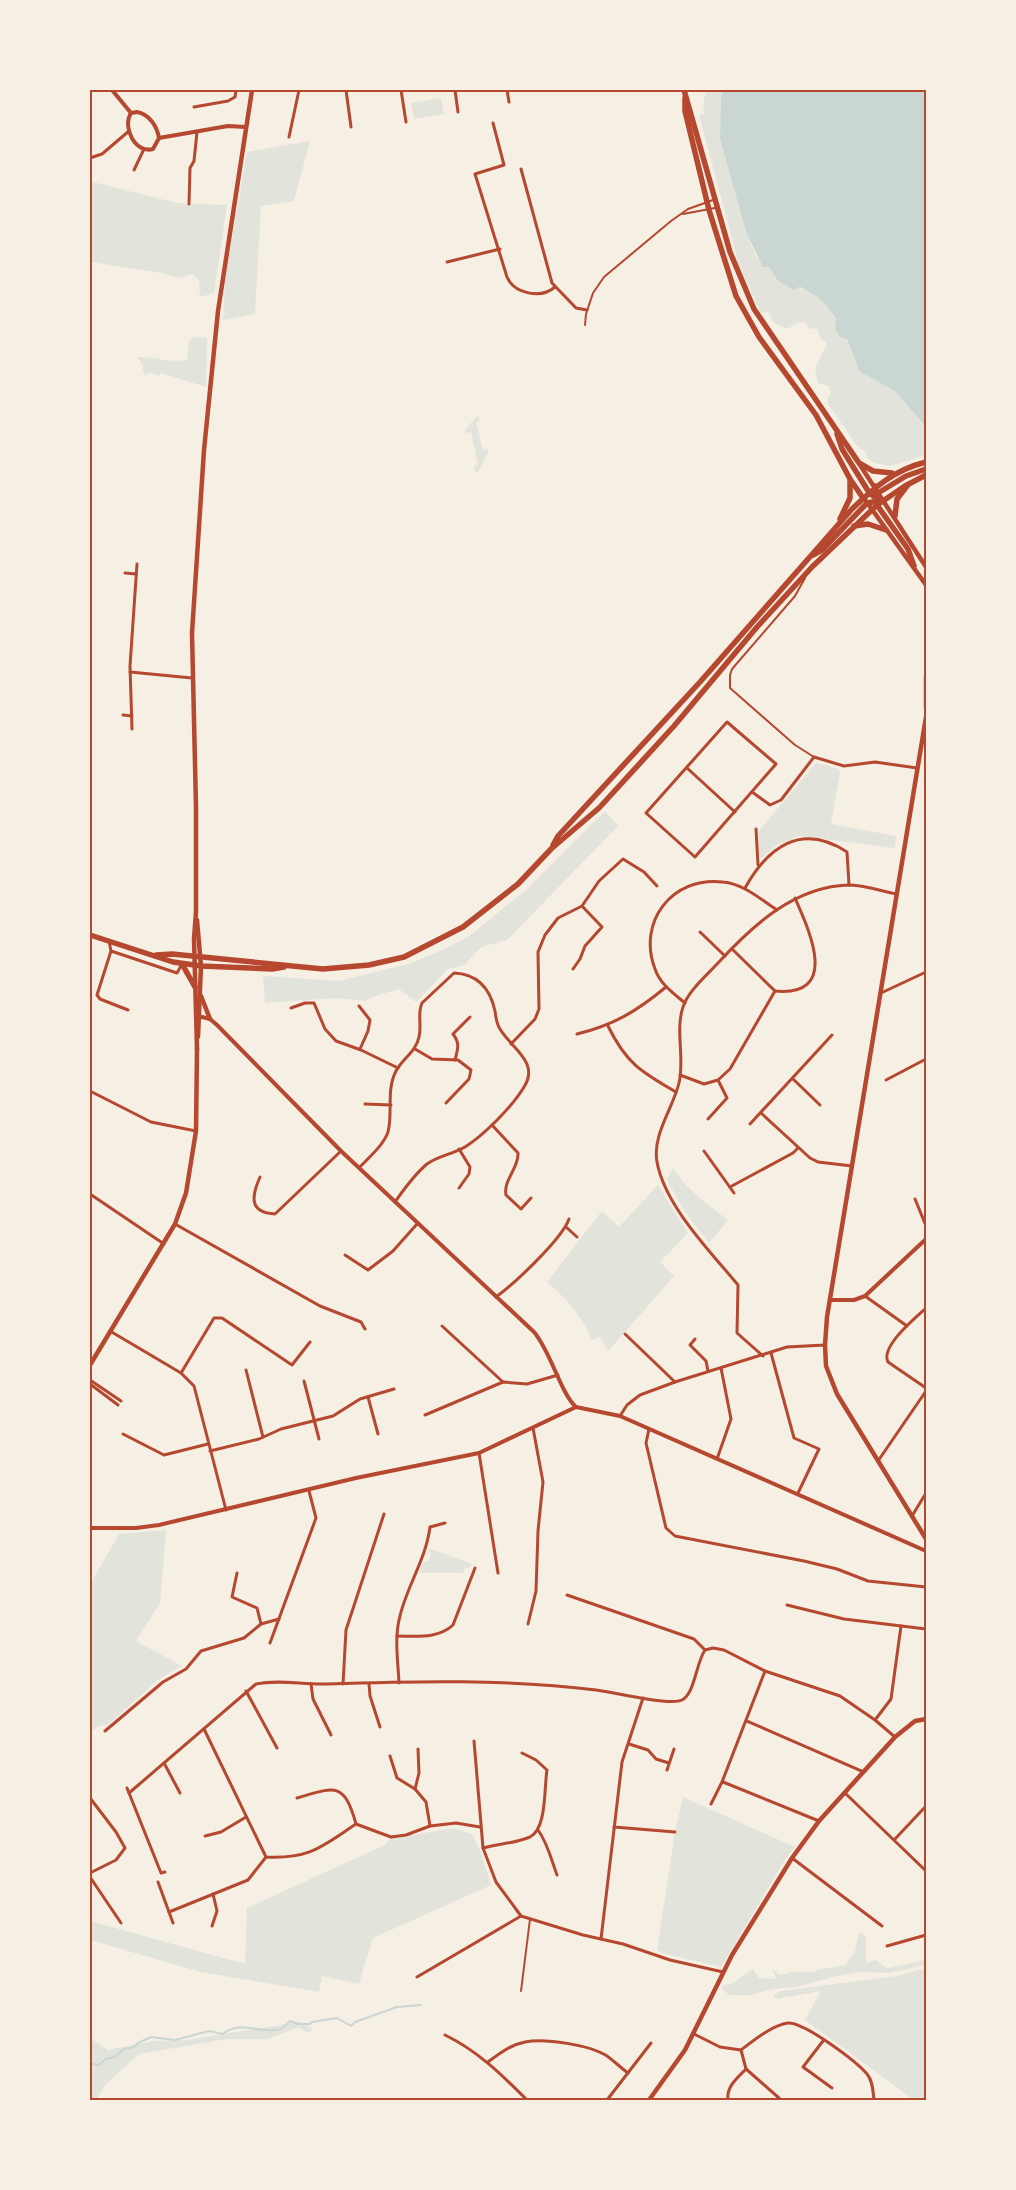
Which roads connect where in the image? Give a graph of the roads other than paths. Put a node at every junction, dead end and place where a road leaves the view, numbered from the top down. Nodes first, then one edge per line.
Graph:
1 (112, 90) edge
2 (236, 90) edge
3 (252, 90) edge
4 (299, 90) edge
5 (346, 90) edge
6 (401, 90) edge
7 (455, 90) edge
8 (507, 90) edge
9 (685, 92) edge
10 (509, 102) dead end
11 (194, 107) dead end
12 (458, 112) dead end
13 (131, 113) junction
14 (406, 122) dead end
15 (493, 123) dead end
16 (246, 127) junction
17 (351, 127) dead end
18 (128, 132) junction
19 (197, 132) junction
20 (159, 138) junction
21 (289, 138) dead end
22 (144, 149) junction
23 (90, 158) edge
24 (521, 169) dead end
25 (134, 170) dead end
26 (714, 200) junction
27 (707, 202) junction
28 (189, 204) dead end
29 (717, 208) junction
30 (709, 210) junction
31 (680, 215) junction
32 (500, 249) junction
33 (451, 254) dead end
34 (453, 260) junction
35 (447, 262) dead end
36 (556, 286) junction
37 (587, 310) junction
38 (585, 325) dead end
39 (835, 428) junction
40 (926, 462) edge
41 (859, 463) junction
42 (926, 469) edge
43 (895, 473) junction
44 (926, 475) edge
45 (850, 479) junction
46 (910, 483) junction
47 (875, 486) junction
48 (872, 498) junction
49 (884, 500) junction
50 (871, 510) junction
51 (895, 516) junction
52 (837, 526) junction
53 (854, 526) junction
54 (886, 530) junction
55 (807, 558) junction
56 (137, 564) dead end
57 (914, 566) junction
58 (926, 566) edge
59 (812, 567) junction
60 (125, 573) dead end
61 (136, 574) junction
62 (926, 585) edge
63 (130, 672) junction
64 (926, 677) edge
65 (192, 678) junction
66 (926, 691) edge
67 (926, 707) edge
68 (123, 715) dead end
69 (132, 716) junction
70 (926, 717) edge
71 (132, 729) dead end
72 (814, 757) junction
73 (687, 768) junction
74 (917, 768) junction
75 (752, 792) junction
76 (735, 812) junction
77 (756, 829) dead end
78 (551, 849) junction
79 (758, 865) junction
80 (849, 885) junction
81 (658, 886) dead end
82 (745, 888) junction
83 (897, 894) junction
84 (795, 898) junction
85 (582, 906) junction
86 (777, 910) junction
87 (700, 932) dead end
88 (90, 935) edge
89 (109, 941) junction
90 (732, 949) junction
91 (110, 952) junction
92 (156, 955) junction
93 (725, 956) junction
94 (198, 957) junction
95 (182, 964) junction
96 (198, 966) junction
97 (286, 966) junction
98 (573, 969) dead end
99 (926, 972) edge
100 (666, 987) junction
101 (197, 989) junction
102 (774, 991) junction
103 (881, 993) junction
104 (685, 1003) junction
105 (359, 1006) dead end
106 (291, 1008) dead end
107 (128, 1010) dead end
108 (197, 1016) junction
109 (470, 1016) dead end
110 (210, 1019) junction
111 (608, 1026) junction
112 (577, 1034) dead end
113 (832, 1035) dead end
114 (511, 1044) junction
115 (360, 1049) junction
116 (415, 1049) junction
117 (926, 1059) edge
118 (455, 1060) junction
119 (398, 1068) junction
120 (680, 1075) junction
121 (793, 1079) junction
122 (718, 1080) junction
123 (886, 1080) dead end
124 (90, 1090) edge
125 (676, 1092) junction
126 (446, 1103) dead end
127 (365, 1104) dead end
128 (391, 1105) junction
129 (820, 1105) dead end
130 (761, 1113) junction
131 (708, 1119) dead end
132 (750, 1124) dead end
133 (492, 1125) junction
134 (196, 1131) junction
135 (798, 1148) junction
136 (459, 1149) junction
137 (341, 1151) junction
138 (704, 1151) dead end
139 (852, 1166) junction
140 (359, 1168) junction
141 (260, 1177) dead end
142 (730, 1187) junction
143 (459, 1188) dead end
144 (734, 1193) dead end
145 (90, 1194) edge
146 (531, 1198) dead end
147 (915, 1199) dead end
148 (395, 1202) junction
149 (569, 1219) dead end
150 (175, 1224) junction
151 (417, 1224) junction
152 (926, 1226) edge
153 (566, 1227) junction
154 (578, 1237) dead end
155 (926, 1240) edge
156 (164, 1245) junction
157 (345, 1254) dead end
158 (865, 1296) junction
159 (495, 1297) junction
160 (830, 1300) junction
161 (926, 1308) edge
162 (442, 1326) dead end
163 (907, 1326) junction
164 (365, 1329) dead end
165 (110, 1331) junction
166 (625, 1334) dead end
167 (695, 1339) dead end
168 (310, 1342) dead end
169 (824, 1345) junction
170 (771, 1353) junction
171 (763, 1356) junction
172 (90, 1365) edge
173 (721, 1368) junction
174 (246, 1370) dead end
175 (708, 1371) junction
176 (181, 1373) junction
177 (558, 1375) junction
178 (90, 1380) edge
179 (304, 1380) dead end
180 (503, 1382) junction
181 (675, 1382) junction
182 (90, 1384) edge
183 (394, 1389) dead end
184 (926, 1389) edge
185 (368, 1397) junction
186 (121, 1401) dead end
187 (118, 1404) dead end
188 (576, 1407) junction
189 (425, 1415) dead end
190 (620, 1416) junction
191 (315, 1421) junction
192 (532, 1428) junction
193 (649, 1429) junction
194 (123, 1434) dead end
195 (378, 1434) dead end
196 (263, 1438) junction
197 (320, 1439) dead end
198 (208, 1444) junction
199 (210, 1451) junction
200 (479, 1453) junction
201 (717, 1458) junction
202 (878, 1461) junction
203 (309, 1491) junction
204 (798, 1493) junction
205 (926, 1493) edge
206 (226, 1510) junction
207 (384, 1514) dead end
208 (912, 1516) junction
209 (445, 1523) dead end
210 (90, 1528) edge
211 (926, 1539) edge
212 (926, 1551) edge
213 (475, 1568) dead end
214 (237, 1573) dead end
215 (498, 1574) dead end
216 (926, 1587) edge
217 (568, 1595) dead end
218 (787, 1605) dead end
219 (279, 1619) junction
220 (261, 1624) junction
221 (528, 1624) dead end
222 (901, 1626) junction
223 (926, 1629) edge
224 (397, 1636) junction
225 (270, 1643) dead end
226 (706, 1650) junction
227 (765, 1671) junction
228 (399, 1682) junction
229 (369, 1683) junction
230 (311, 1684) junction
231 (343, 1684) junction
232 (246, 1691) junction
233 (643, 1698) junction
234 (926, 1719) edge
235 (875, 1720) junction
236 (747, 1721) junction
237 (380, 1727) dead end
238 (204, 1729) junction
239 (104, 1732) dead end
240 (331, 1735) dead end
241 (895, 1737) junction
242 (474, 1741) dead end
243 (629, 1744) junction
244 (277, 1748) dead end
245 (418, 1749) dead end
246 (674, 1749) dead end
247 (522, 1753) dead end
248 (390, 1756) dead end
249 (164, 1763) junction
250 (669, 1764) junction
251 (667, 1770) dead end
252 (864, 1772) junction
253 (722, 1782) junction
254 (127, 1788) dead end
255 (415, 1790) junction
256 (129, 1793) junction
257 (180, 1793) dead end
258 (846, 1794) junction
259 (90, 1798) edge
260 (297, 1798) dead end
261 (711, 1804) dead end
262 (926, 1806) edge
263 (246, 1817) junction
264 (819, 1821) junction
265 (356, 1824) junction
266 (430, 1826) junction
267 (480, 1827) junction
268 (614, 1827) junction
269 (538, 1830) junction
270 (675, 1832) dead end
271 (210, 1835) junction
272 (205, 1836) dead end
273 (895, 1839) junction
274 (211, 1840) dead end
275 (483, 1848) junction
276 (266, 1856) junction
277 (792, 1858) junction
278 (926, 1871) edge
279 (165, 1872) dead end
280 (90, 1873) edge
281 (557, 1874) dead end
282 (90, 1877) edge
283 (158, 1882) dead end
284 (213, 1894) junction
285 (169, 1912) junction
286 (521, 1916) junction
287 (530, 1920) junction
288 (214, 1922) junction
289 (121, 1923) dead end
290 (173, 1923) dead end
291 (219, 1925) dead end
292 (212, 1926) dead end
293 (882, 1926) dead end
294 (926, 1935) edge
295 (601, 1939) junction
296 (887, 1946) dead end
297 (724, 1972) junction
298 (417, 1977) dead end
299 (521, 1991) dead end
300 (694, 2034) junction
301 (445, 2035) dead end
302 (823, 2041) junction
303 (651, 2043) dead end
304 (741, 2050) junction
305 (488, 2062) junction
306 (746, 2069) junction
307 (628, 2073) junction
308 (832, 2088) dead end
309 (780, 2098) dead end
310 (527, 2100) edge
311 (607, 2100) edge
312 (649, 2100) edge
313 (728, 2100) edge
314 (874, 2100) edge

1 - 13 street
2 - 11 street
3 - 16 main road
4 - 21 street
5 - 17 street
6 - 14 street
7 - 12 street
8 - 10 street
9 - 26 highway
9 - 27 highway
13 - 18 street
13 - 20 street
15 - 32 street
16 - 19 street
16 - 65 main road
18 - 22 street
18 - 23 street
19 - 20 street
19 - 28 street
20 - 22 street
22 - 25 street
24 - 36 street
26 - 27 lane
26 - 29 highway
27 - 30 highway
27 - 31 lane
29 - 30 lane
29 - 39 highway
30 - 31 lane
30 - 45 highway
31 - 37 lane
32 - 34 street
32 - 36 street
33 - 34 street
34 - 35 street
36 - 37 street
37 - 38 lane
39 - 41 highway
39 - 48 highway
40 - 43 highway
41 - 43 highway
41 - 47 main road
42 - 48 highway
43 - 47 highway
44 - 46 highway
45 - 48 highway
45 - 52 highway
46 - 49 highway
46 - 51 highway
47 - 48 highway
48 - 49 highway
48 - 50 highway
48 - 52 highway
48 - 55 highway
48 - 57 highway
49 - 51 main road
50 - 53 highway
50 - 54 main road
51 - 58 main road
52 - 55 highway
53 - 54 highway
53 - 59 highway
54 - 57 main road
55 - 78 highway
56 - 61 street
57 - 62 main road
59 - 72 lane
59 - 78 highway
60 - 61 street
61 - 63 street
63 - 65 street
63 - 69 street
64 - 66 main road
65 - 94 main road
66 - 67 main road
68 - 69 street
69 - 71 street
70 - 74 main road
72 - 74 street
72 - 75 street
73 - 75 street
73 - 76 street
73 - 76 street
74 - 83 main road
75 - 76 street
77 - 79 street
78 - 97 highway
79 - 80 street
79 - 82 street
80 - 83 street
80 - 84 street
81 - 85 street
82 - 86 street
82 - 100 street
83 - 103 main road
84 - 86 street
84 - 102 street
85 - 98 street
85 - 114 street
86 - 90 street
87 - 93 street
88 - 89 highway
89 - 91 street
89 - 92 highway
90 - 93 street
90 - 102 street
91 - 95 street
91 - 107 street
92 - 94 highway
92 - 95 highway
93 - 104 street
94 - 96 main road
94 - 97 highway
95 - 96 highway
95 - 101 highway
96 - 97 highway
96 - 101 main road
99 - 103 street
100 - 104 street
100 - 111 street
101 - 108 main road
101 - 110 main road
102 - 122 street
103 - 139 main road
104 - 120 street
105 - 115 street
106 - 115 street
108 - 110 street
108 - 134 main road
109 - 118 street
110 - 137 street
111 - 112 street
111 - 125 street
113 - 121 street
114 - 116 street
114 - 133 street
115 - 119 street
116 - 118 street
116 - 119 street
117 - 123 street
118 - 126 street
119 - 128 street
120 - 122 street
120 - 125 street
121 - 129 street
121 - 130 street
122 - 131 street
124 - 134 street
125 - 171 street
127 - 128 street
128 - 140 street
130 - 132 street
130 - 135 street
133 - 136 street
133 - 146 street
134 - 150 main road
135 - 139 street
135 - 142 street
136 - 143 street
136 - 148 street
137 - 140 street
137 - 141 street
138 - 142 street
139 - 160 main road
140 - 148 street
142 - 144 street
145 - 156 street
147 - 152 street
148 - 151 street
149 - 153 street
150 - 156 main road
150 - 164 street
151 - 157 street
151 - 159 street
153 - 154 street
153 - 159 street
155 - 158 street
156 - 165 main road
158 - 160 street
158 - 163 street
159 - 177 street
160 - 169 main road
161 - 163 street
162 - 180 street
163 - 184 street
165 - 172 main road
165 - 176 street
166 - 181 street
167 - 175 street
168 - 176 street
169 - 170 street
169 - 202 main road
170 - 171 street
170 - 204 street
171 - 173 street
173 - 175 street
173 - 201 street
174 - 196 street
175 - 181 street
176 - 198 street
177 - 180 street
177 - 188 street
178 - 186 street
179 - 191 street
180 - 189 street
181 - 190 street
182 - 187 street
183 - 185 street
184 - 202 street
185 - 191 street
185 - 195 street
188 - 190 street
188 - 192 street
190 - 193 street
191 - 196 street
191 - 197 street
192 - 200 street
192 - 221 street
193 - 201 street
193 - 216 street
194 - 198 street
196 - 199 street
198 - 199 street
199 - 206 street
200 - 203 street
200 - 215 street
201 - 204 street
202 - 208 main road
203 - 206 street
203 - 219 street
204 - 212 street
205 - 208 street
206 - 210 street
207 - 231 street
208 - 211 main road
209 - 224 street
213 - 224 street
214 - 220 street
217 - 226 street
218 - 222 street
219 - 220 street
219 - 225 street
220 - 239 street
222 - 223 street
222 - 235 street
224 - 228 street
226 - 227 street
226 - 233 street
227 - 235 street
227 - 236 street
228 - 229 street
228 - 233 street
229 - 231 street
229 - 237 street
230 - 231 street
230 - 232 street
230 - 240 street
232 - 238 street
232 - 244 street
233 - 243 street
234 - 241 main road
235 - 241 street
236 - 252 street
236 - 253 street
238 - 249 street
238 - 263 street
241 - 252 main road
242 - 267 street
243 - 250 street
243 - 268 street
245 - 255 street
246 - 250 street
247 - 269 street
248 - 255 street
249 - 256 street
249 - 257 street
250 - 251 street
252 - 258 main road
253 - 261 street
253 - 264 street
254 - 256 street
255 - 266 street
256 - 279 street
258 - 264 main road
258 - 273 street
259 - 280 street
260 - 265 street
262 - 273 street
263 - 271 street
263 - 276 street
264 - 277 main road
265 - 266 street
265 - 276 street
266 - 267 street
267 - 275 street
268 - 270 street
268 - 295 street
269 - 275 street
269 - 281 street
271 - 272 street
271 - 274 street
273 - 278 street
275 - 286 street
276 - 284 street
277 - 293 street
277 - 297 main road
282 - 289 street
283 - 285 street
284 - 285 street
284 - 288 street
285 - 290 street
286 - 287 street
286 - 298 street
287 - 295 street
287 - 299 lane
288 - 291 street
288 - 292 street
294 - 296 street
295 - 297 street
297 - 300 main road
300 - 304 street
300 - 312 main road
301 - 305 street
302 - 304 street
302 - 308 street
302 - 314 street
303 - 307 street
304 - 306 street
305 - 307 street
305 - 310 street
306 - 309 street
306 - 313 street
307 - 311 street

